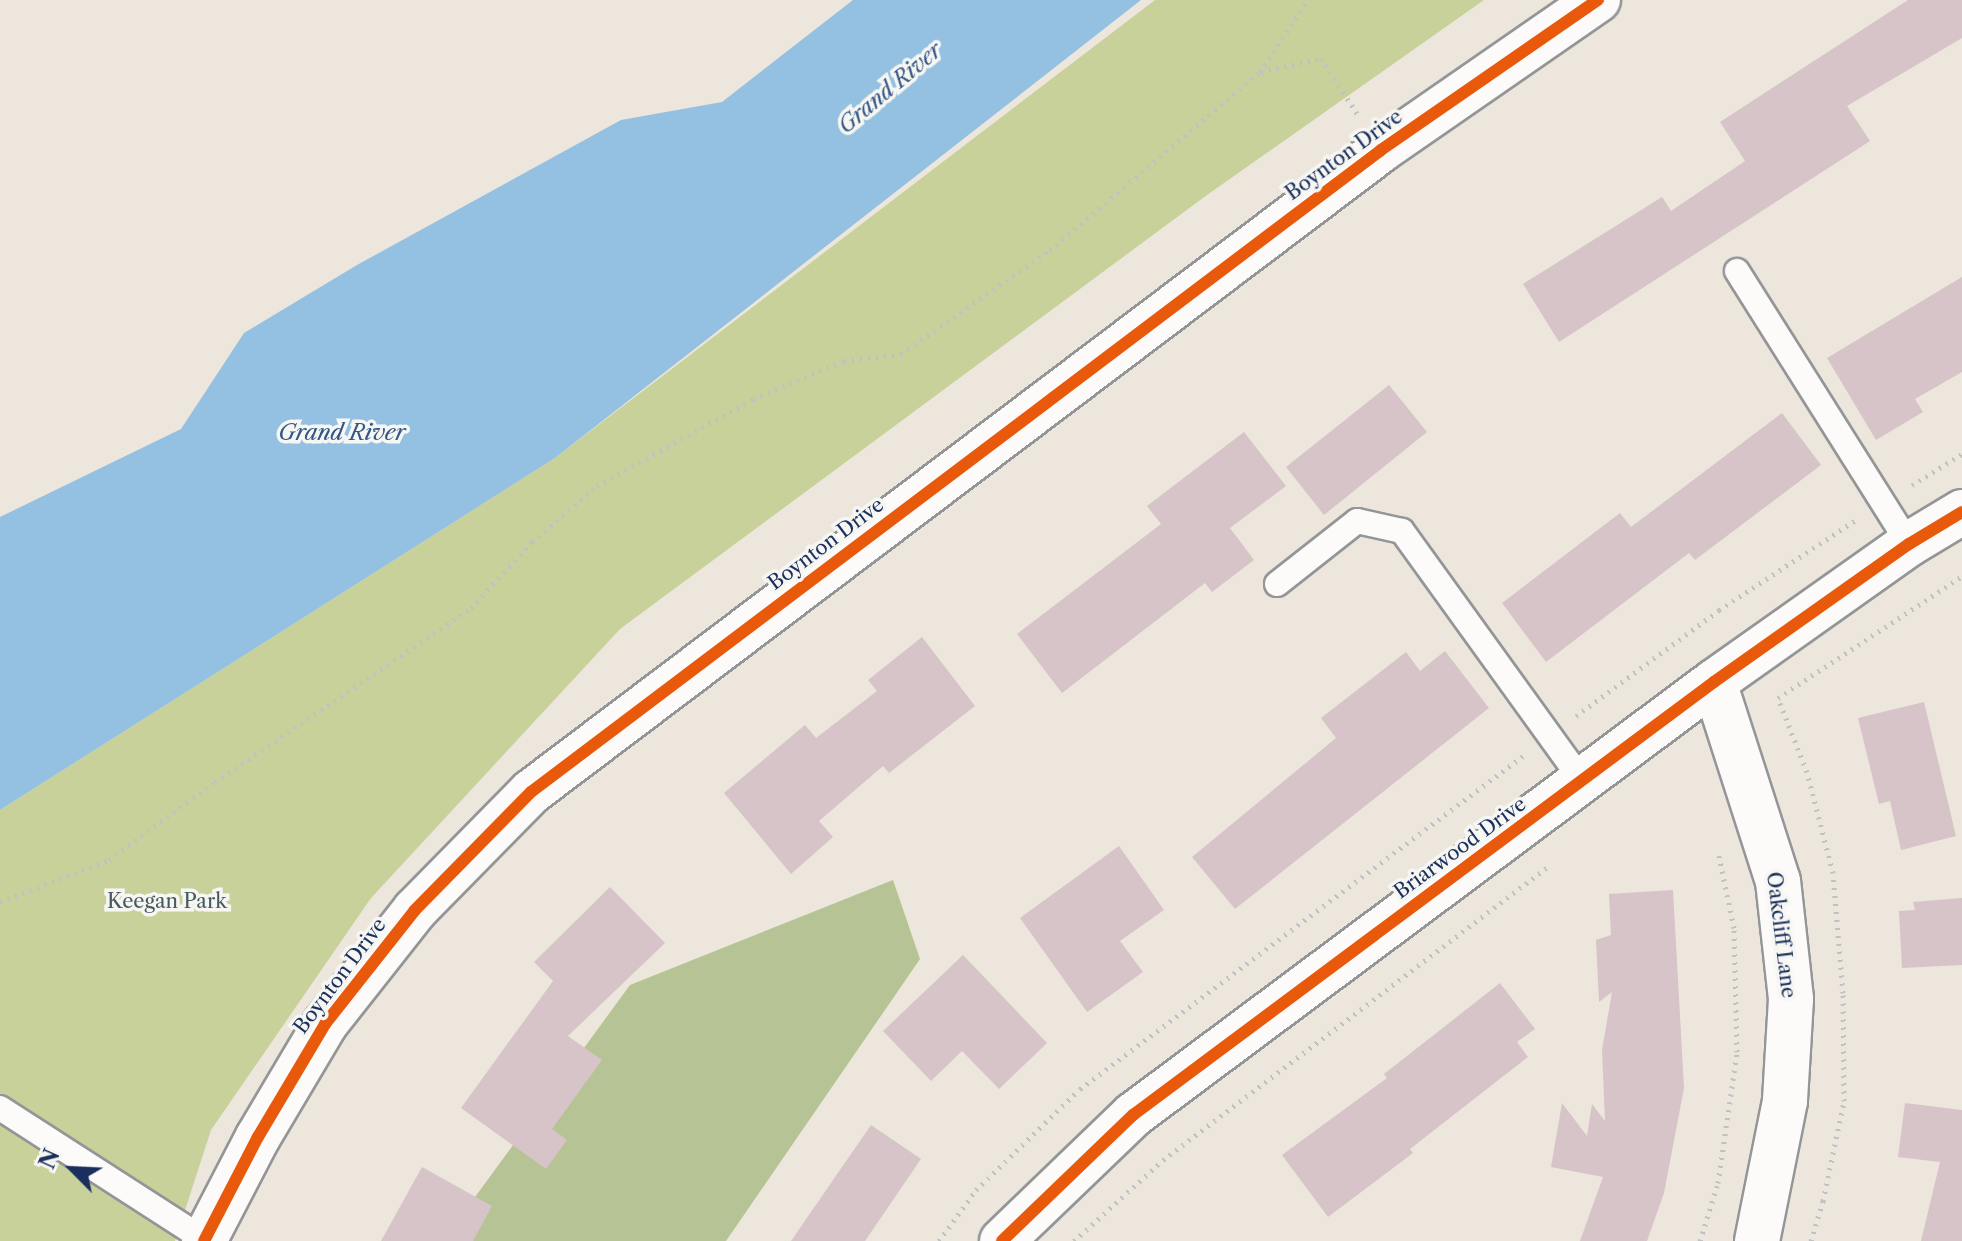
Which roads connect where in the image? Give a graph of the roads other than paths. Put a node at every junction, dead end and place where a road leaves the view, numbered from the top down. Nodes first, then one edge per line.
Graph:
1 (1598, 0) edge
2 (1737, 271) dead end
3 (1962, 512) edge
4 (1909, 544) junction
5 (1277, 584) dead end
6 (1714, 682) junction
7 (1583, 782) junction
8 (0, 1108) edge
9 (204, 1241) edge
10 (1002, 1241) edge
11 (1757, 1241) edge

1 - 9 street, Boynton Drive
2 - 4 lane
3 - 4 street, Briarwood Drive
4 - 6 street, Briarwood Drive
5 - 7 lane
6 - 7 street, Briarwood Drive
6 - 11 street, Oakcliff Lane
7 - 10 street, Briarwood Drive
8 - 9 lane

